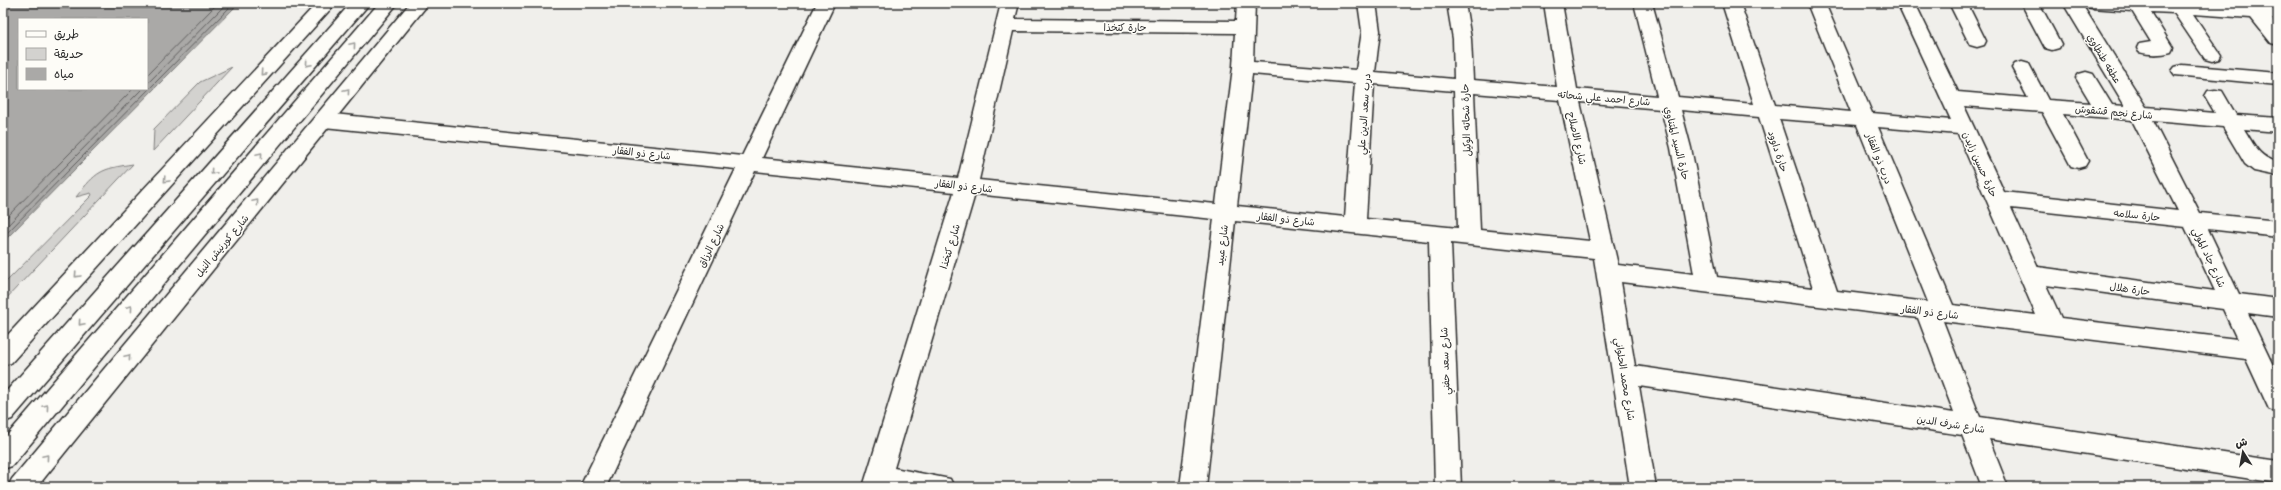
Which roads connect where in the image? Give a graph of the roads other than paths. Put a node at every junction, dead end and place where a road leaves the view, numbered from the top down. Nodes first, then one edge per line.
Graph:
1 (327, 3) edge
2 (361, 3) edge
3 (389, 3) edge
4 (420, 3) edge
5 (826, 3) edge
6 (1010, 3) edge
7 (1246, 3) edge
8 (1367, 3) edge
9 (1456, 3) edge
10 (1553, 3) edge
11 (1643, 3) edge
12 (1730, 3) edge
13 (1816, 3) edge
14 (1906, 3) edge
15 (1958, 3) edge
16 (2030, 3) edge
17 (2072, 3) edge
18 (2092, 3) edge
19 (2141, 5) edge
20 (2179, 8) junction
21 (2256, 12) junction
22 (2278, 14) edge
23 (1005, 25) junction
24 (1246, 27) junction
25 (2278, 39) edge
26 (1977, 41) dead end
27 (2052, 44) dead end
28 (2146, 48) dead end
29 (2212, 55) dead end
30 (1243, 67) junction
31 (2022, 68) dead end
32 (2182, 71) dead end
33 (1365, 77) junction
34 (2086, 78) dead end
35 (2278, 79) edge
36 (1464, 85) junction
37 (1568, 94) junction
38 (2215, 96) dead end
39 (1951, 98) junction
40 (1668, 103) junction
41 (2045, 106) junction
42 (2104, 110) junction
43 (1766, 111) junction
44 (2139, 113) junction
45 (1864, 119) junction
46 (324, 120) junction
47 (2230, 121) junction
48 (2278, 124) edge
49 (1965, 128) junction
50 (2078, 161) dead end
51 (750, 163) junction
52 (2273, 168) edge
53 (967, 186) junction
54 (1997, 199) junction
55 (1225, 212) junction
56 (2193, 220) junction
57 (1356, 226) junction
58 (2278, 228) edge
59 (1440, 234) junction
60 (1469, 237) junction
61 (1606, 262) junction
62 (2030, 274) junction
63 (1706, 284) junction
64 (1828, 298) junction
65 (2231, 302) junction
66 (2278, 308) edge
67 (1936, 312) junction
68 (2053, 326) junction
69 (2252, 350) junction
70 (3, 356) edge
71 (1625, 374) junction
72 (2277, 398) edge
73 (3, 412) edge
74 (1972, 426) junction
75 (3, 458) edge
76 (2278, 472) edge
77 (878, 482) edge
78 (21, 487) edge
79 (594, 487) edge
80 (941, 487) edge
81 (1193, 487) edge
82 (1448, 487) edge
83 (1643, 487) edge
84 (1995, 487) edge

1 -> 70 main road
2 -> 73 main road
75 -> 3 main road
46 -> 4 main road, شارع كورنيش النيل
5 - 51 main road, شارع الرزاق
6 - 23 main road, شارع كتخذا
7 - 24 main road, شارع عبيد
8 - 33 main road, درب سعد الدين علي
9 - 36 main road, حارة شحاته الوكيل
10 - 37 main road, شارع الاصلاح
11 - 40 main road, حارة السيد المتناوي
12 - 43 main road, حارة داوود
13 - 45 main road, درب ذو الفقار
14 - 39 main road, حارة حسين زايدن
15 - 26 main road
16 - 27 main road
17 - 44 main road, عطفه طنطاوي
18 - 19 main road
19 - 20 main road
19 - 28 main road
20 - 21 main road
20 - 29 main road
21 - 22 main road
21 - 25 main road
23 - 24 main road, حارة كتخذا
23 - 53 main road, شارع كتخذا
24 - 30 main road, شارع عبيد
30 - 33 main road, شارع احمد علي شحاته
30 - 55 main road, شارع عبيد
31 - 41 main road
32 - 35 main road
33 - 36 main road, شارع احمد علي شحاته
33 - 57 main road, درب سعد الدين علي
34 - 42 main road
36 - 37 main road, شارع احمد علي شحاته
36 - 60 main road, حارة شحاته الوكيل
37 - 40 main road, شارع احمد علي شحاته
37 - 61 main road, شارع الاصلاح
38 - 47 main road
39 - 41 main road, شارع نجم قشقوش
39 - 49 main road, حارة حسين زايدن
40 - 43 main road, شارع احمد علي شحاته
40 - 63 main road, حارة السيد المتناوي
41 - 42 main road, شارع نجم قشقوش
41 - 50 main road
42 - 44 main road, شارع نجم قشقوش
43 - 45 main road, شارع احمد علي شحاته
43 - 64 main road, حارة داوود
44 - 47 main road, شارع نجم قشقوش
44 - 56 main road, شارع جاد المولي
45 - 49 main road, شارع احمد علي شحاته
45 - 67 main road, درب ذو الفقار
46 - 51 main road, شارع ذو الفقار
78 -> 46 main road, شارع كورنيش النيل
47 - 48 main road, شارع نجم قشقوش
47 - 52 main road
49 - 54 main road, حارة حسين زايدن
51 - 53 main road, شارع ذو الفقار
51 - 79 main road, شارع الرزاق
53 - 55 main road, شارع ذو الفقار
53 - 77 main road, شارع كتخذا
54 - 56 main road, حارة سلامه
54 - 62 main road, حارة حسين زايدن
55 - 57 main road, شارع ذو الفقار
55 - 81 main road, شارع عبيد
56 - 58 main road, حارة سلامه
56 - 65 main road, شارع جاد المولي
57 - 59 main road, شارع ذو الفقار
59 - 60 main road, شارع ذو الفقار
59 - 82 main road, شارع سعد حفني
60 - 61 main road, شارع ذو الفقار
61 - 63 main road, شارع ذو الفقار
61 - 71 main road, شارع محمد الحلواني
62 - 65 main road, حارة هلال
62 - 68 main road, حارة حسين زايدن
63 - 64 main road, شارع ذو الفقار
64 - 67 main road, شارع ذو الفقار
65 - 66 main road, حارة هلال
65 - 69 main road, شارع جاد المولي
67 - 68 main road, شارع ذو الفقار
67 - 74 main road, درب ذو الفقار
68 - 69 main road, شارع ذو الفقار
69 - 72 main road, شارع جاد المولي
71 - 74 main road, شارع شرف الدين
71 - 83 main road, شارع محمد الحلواني
74 - 76 main road, شارع شرف الدين
74 - 84 main road, درب ذو الفقار
77 - 80 main road

